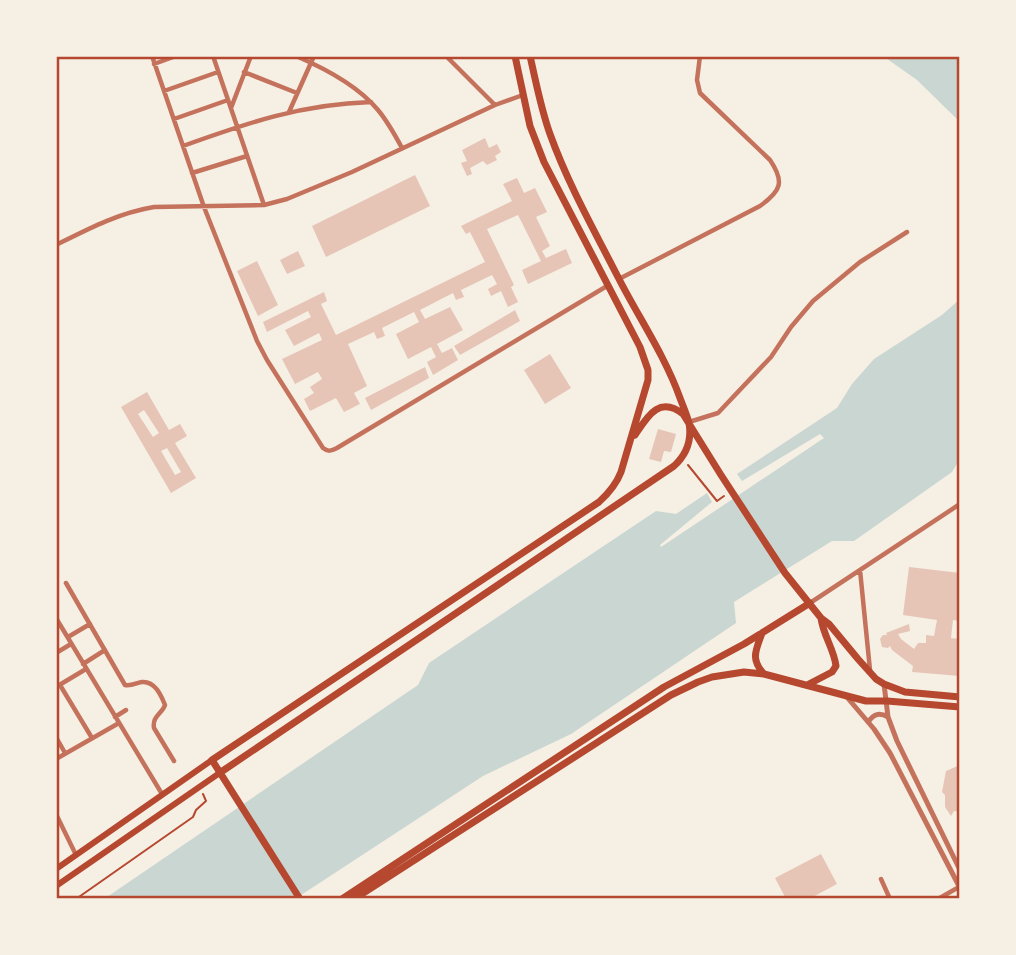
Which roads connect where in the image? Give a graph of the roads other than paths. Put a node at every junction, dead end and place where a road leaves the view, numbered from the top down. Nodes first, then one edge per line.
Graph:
1 (152, 56) edge
2 (176, 56) edge
3 (213, 56) edge
4 (250, 56) edge
5 (296, 56) edge
6 (314, 56) edge
7 (446, 56) edge
8 (514, 56) edge
9 (530, 56) edge
10 (700, 56) edge
11 (311, 62) junction
12 (154, 64) junction
13 (218, 72) junction
14 (244, 72) junction
15 (164, 91) junction
16 (297, 93) junction
17 (523, 95) junction
18 (228, 100) junction
19 (371, 102) junction
20 (495, 105) junction
21 (231, 109) junction
22 (289, 111) junction
23 (174, 119) junction
24 (546, 121) junction
25 (237, 126) junction
26 (530, 126) junction
27 (183, 146) junction
28 (402, 148) junction
29 (247, 156) junction
30 (192, 173) junction
31 (264, 205) junction
32 (204, 207) junction
33 (908, 232) dead end
34 (56, 245) edge
35 (619, 279) junction
36 (607, 286) junction
37 (689, 422) junction
38 (630, 442) junction
39 (960, 503) edge
40 (860, 570) junction
41 (66, 583) dead end
42 (478, 583) junction
43 (486, 593) junction
44 (810, 603) junction
45 (821, 618) junction
46 (56, 620) edge
47 (90, 624) junction
48 (762, 632) junction
49 (68, 637) junction
50 (71, 644) junction
51 (105, 650) junction
52 (56, 653) edge
53 (84, 666) junction
54 (764, 674) junction
55 (873, 676) junction
56 (884, 684) junction
57 (808, 685) junction
58 (58, 686) edge
59 (846, 696) junction
60 (960, 697) edge
61 (887, 701) junction
62 (960, 707) edge
63 (126, 710) dead end
64 (115, 717) junction
65 (888, 717) junction
66 (868, 722) junction
67 (119, 723) junction
68 (56, 737) edge
69 (92, 738) junction
70 (65, 753) junction
71 (56, 759) edge
72 (212, 760) junction
73 (174, 761) dead end
74 (220, 772) junction
75 (162, 794) junction
76 (56, 814) edge
77 (109, 833) junction
78 (118, 844) junction
79 (76, 855) junction
80 (56, 869) edge
81 (960, 870) edge
82 (881, 879) dead end
83 (56, 886) edge
84 (960, 888) edge
85 (300, 899) edge
86 (342, 899) edge
87 (354, 899) edge
88 (890, 899) edge
89 (938, 899) edge

1 - 12 street
2 - 12 street
3 - 13 street
4 - 14 street
5 - 11 street
6 - 11 street
7 - 20 street
8 - 17 main road
9 - 24 main road
10 - 35 street
11 - 16 street
11 - 19 street
12 - 15 street
13 - 15 street
13 - 18 street
14 - 16 street
14 - 21 street
15 - 23 street
16 - 22 street
17 - 20 street
17 - 26 main road
18 - 21 street
18 - 23 street
19 - 22 street
19 - 28 street
20 - 28 street
21 - 25 street
22 - 25 street
23 - 27 street
24 - 26 main road
24 - 35 main road
25 - 27 street
25 - 29 street
26 - 36 main road
27 - 30 street
28 - 31 street
29 - 30 street
29 - 31 street
30 - 32 street
31 - 32 street
32 - 34 street
32 - 36 street
33 - 37 street
35 - 37 main road
36 - 38 main road
37 - 38 main road
37 - 43 main road
37 - 44 main road
38 - 42 main road
39 - 40 street
40 - 44 street
40 - 55 street
41 - 47 street
42 - 43 main road
42 - 72 main road
43 - 74 main road
44 - 45 main road
44 - 48 main road
45 - 55 main road
45 - 57 main road
46 - 49 street
47 - 49 street
47 - 51 street
48 - 54 main road
48 - 86 main road
49 - 50 street
50 - 52 street
50 - 53 street
51 - 53 street
51 - 73 street
53 - 58 street
53 - 64 street
54 - 57 main road
54 - 87 main road
55 - 56 main road
56 - 60 main road
56 - 61 street
57 - 59 main road
58 - 69 street
59 - 61 main road
59 - 66 street
61 - 62 main road
61 - 65 street
63 - 64 street
64 - 67 street
65 - 66 street
65 - 81 street
66 - 84 street
67 - 69 street
67 - 75 street
68 - 70 street
69 - 70 street
70 - 71 street
72 - 74 main road
72 - 75 main road
74 - 78 main road
74 - 85 main road
75 - 77 main road
76 - 79 street
77 - 78 main road
77 - 79 main road
78 - 83 main road
79 - 80 main road
82 - 88 street
84 - 89 street

